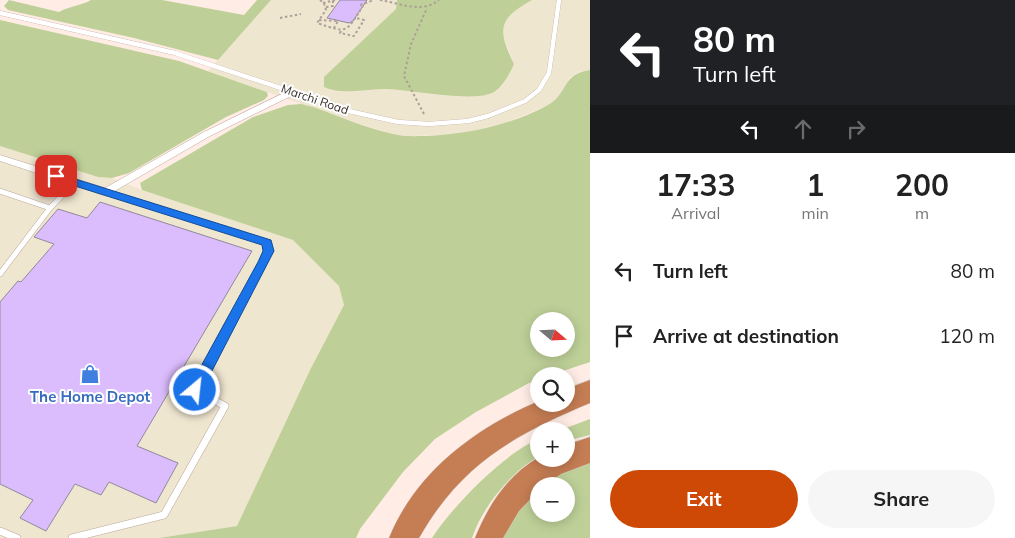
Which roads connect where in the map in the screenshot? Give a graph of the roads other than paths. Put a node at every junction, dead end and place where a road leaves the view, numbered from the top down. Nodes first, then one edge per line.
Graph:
1 (559, 0) edge
2 (0, 13) edge
3 (292, 92) junction
4 (0, 158) edge
5 (75, 182) junction
6 (0, 191) edge
7 (106, 192) junction
8 (50, 208) junction
9 (0, 274) edge
10 (590, 391) edge
11 (575, 397) edge
12 (540, 412) edge
13 (590, 450) edge
14 (575, 455) edge
15 (545, 467) edge
16 (0, 531) edge
17 (17, 538) edge
18 (72, 538) edge
19 (403, 538) edge
20 (489, 538) edge

1 - 3 lane, Marchi Road
2 - 3 lane, Marchi Road
3 - 7 street
4 - 5 street
5 - 7 street
5 - 8 lane
6 - 8 lane
7 - 18 lane
8 - 9 lane
10 - 11 highway
12 - 19 highway
13 - 14 highway
15 - 20 highway
16 - 17 lane

